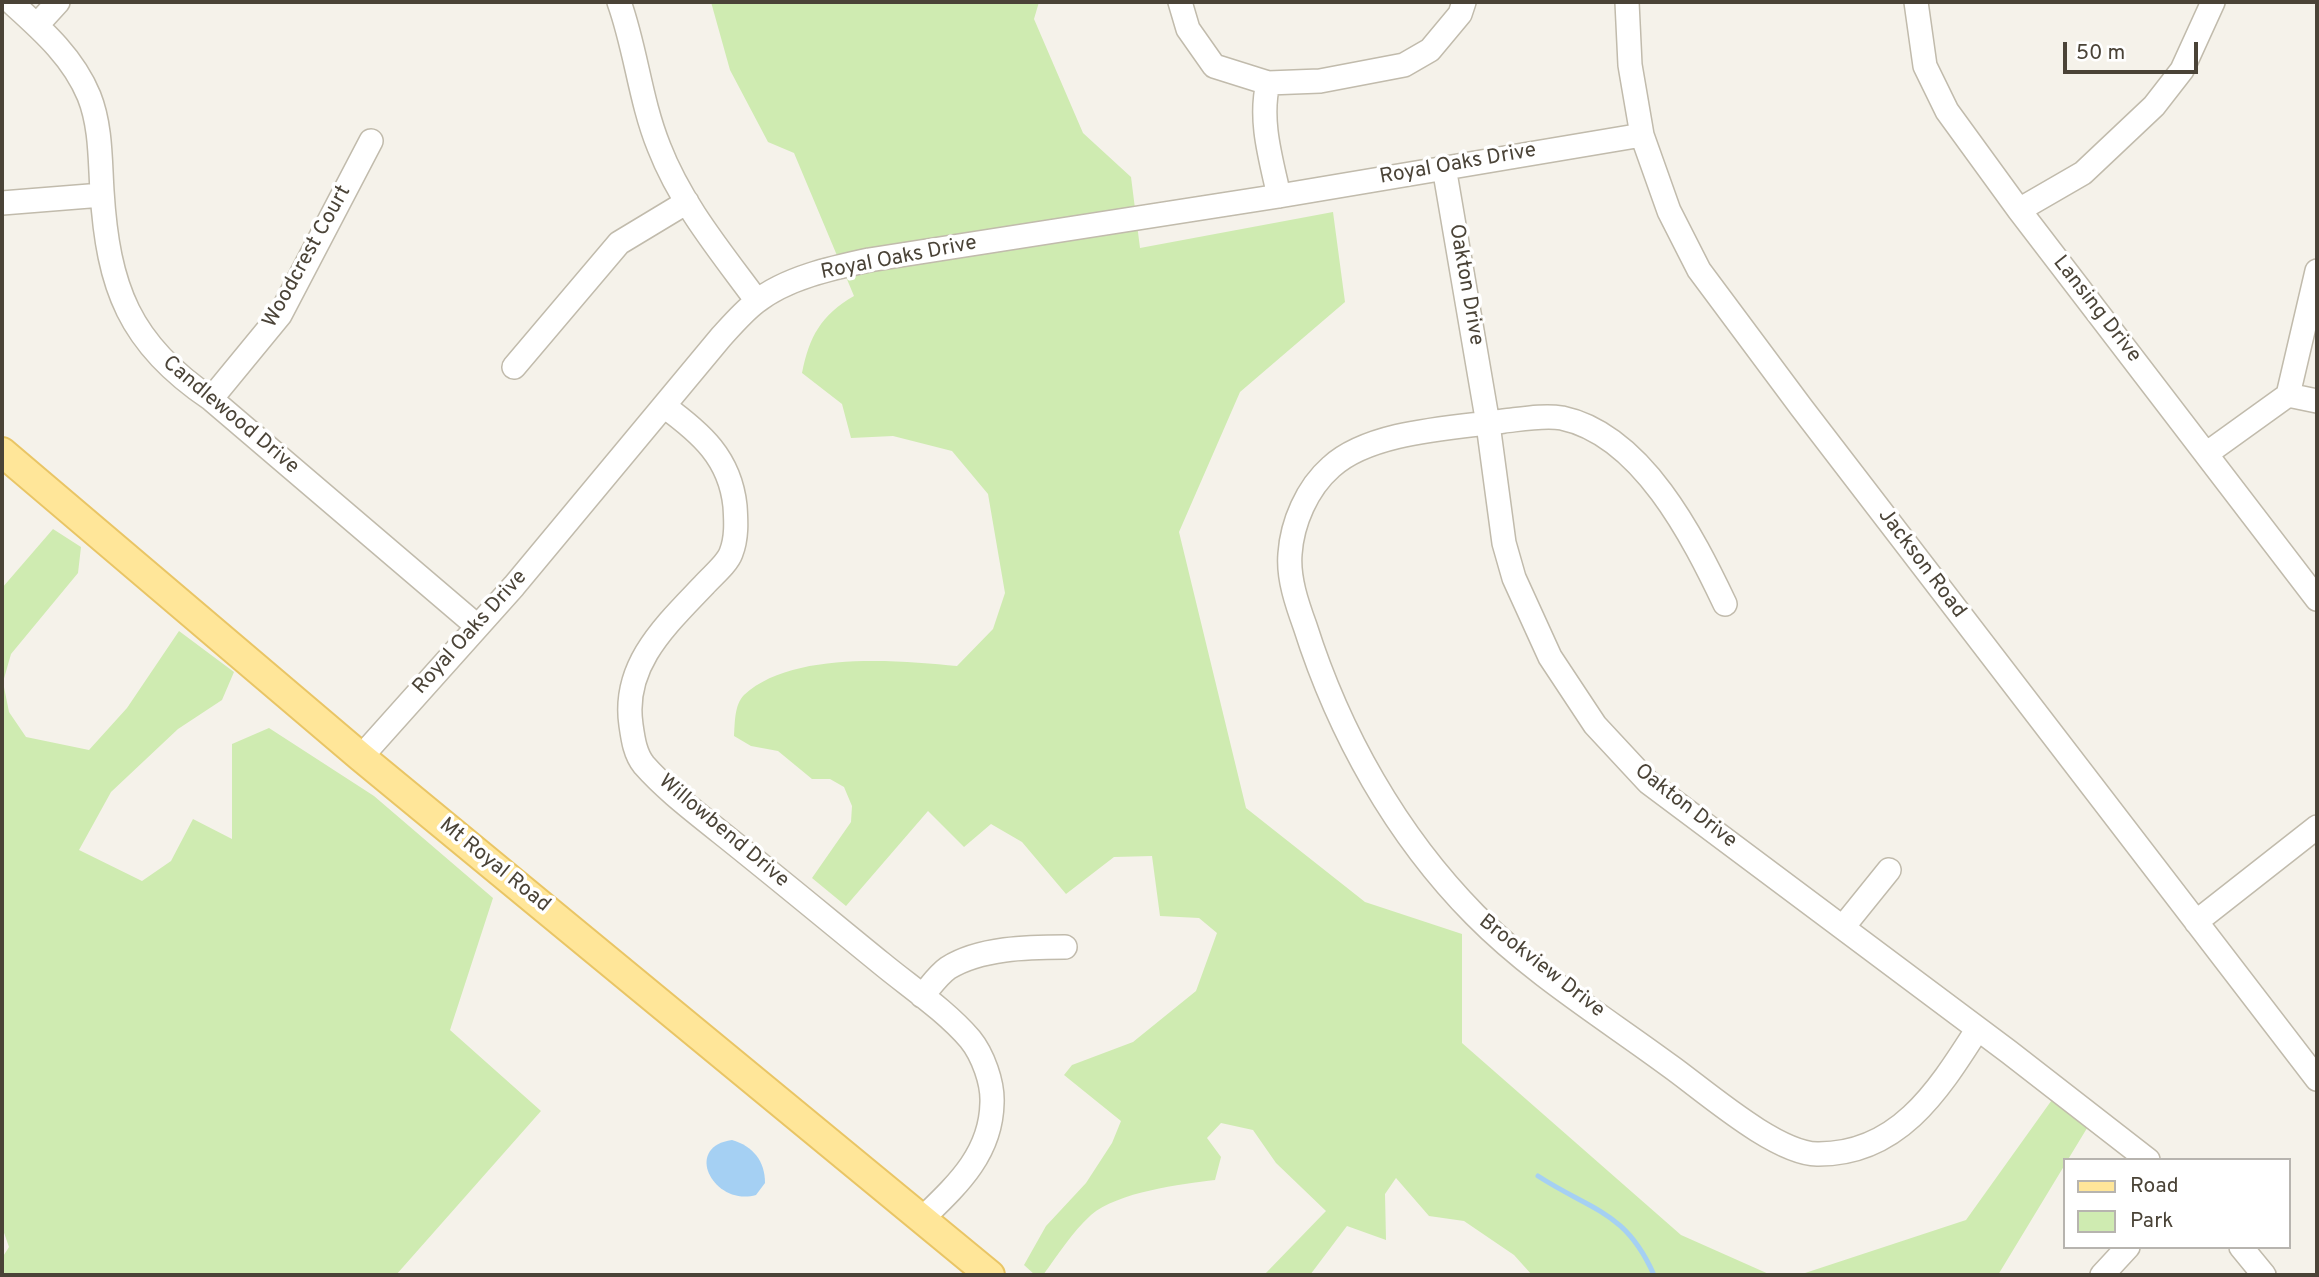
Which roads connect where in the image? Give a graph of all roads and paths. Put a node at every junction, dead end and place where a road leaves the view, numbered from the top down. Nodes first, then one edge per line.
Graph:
1 (11, 2) edge
2 (58, 2) edge
3 (619, 2) edge
4 (1180, 2) edge
5 (1464, 2) edge
6 (1627, 2) edge
7 (1916, 2) edge
8 (2213, 2) edge
9 (37, 25) junction
10 (1268, 83) junction
11 (1642, 135) junction
12 (371, 142) dead end
13 (1444, 167) junction
14 (102, 195) junction
15 (1279, 196) junction
16 (687, 202) junction
17 (2, 203) edge
18 (2019, 210) junction
19 (2317, 271) edge
20 (757, 301) junction
21 (514, 367) dead end
22 (2288, 395) junction
23 (211, 399) junction
24 (2317, 401) edge
25 (664, 406) junction
26 (1488, 424) junction
27 (2, 452) edge
28 (2206, 454) junction
29 (2317, 599) edge
30 (1725, 604) dead end
31 (477, 626) junction
32 (360, 757) junction
33 (2317, 827) edge
34 (1889, 870) dead end
35 (2196, 922) junction
36 (1843, 927) junction
37 (1065, 947) dead end
38 (922, 996) junction
39 (1977, 1030) junction
40 (2317, 1079) edge
41 (2145, 1158) edge
42 (923, 1218) junction
43 (2126, 1249) edge
44 (2243, 1249) edge
45 (990, 1275) edge
46 (2102, 1275) edge
47 (2264, 1275) edge

1 - 9 street, Candlewood Drive
2 - 9 street
3 - 16 street
4 - 10 street
5 - 10 street
6 - 11 street, Jackson Road
7 - 18 street, Lansing Drive
8 - 18 street
9 - 14 street, Candlewood Drive
10 - 15 street
11 - 13 street, Royal Oaks Drive
11 - 35 street, Jackson Road
12 - 23 street, Woodcrest Court
13 - 15 street, Royal Oaks Drive
13 - 26 street, Oakton Drive
14 - 17 street
14 - 23 street, Candlewood Drive
15 - 20 street, Royal Oaks Drive
16 - 20 street
16 - 21 street
18 - 28 street, Lansing Drive
19 - 22 street
20 - 25 street, Royal Oaks Drive
22 - 24 street
22 - 28 street
23 - 31 street, Candlewood Drive
25 - 31 street, Royal Oaks Drive
25 - 38 street, Willowbend Drive
26 - 30 street, Brookview Drive
26 - 36 street, Oakton Drive
26 - 39 street, Brookview Drive
27 - 32 main road, Mt Royal Road
28 - 29 street, Lansing Drive
31 - 32 street, Royal Oaks Drive
32 - 42 main road, Mt Royal Road
33 - 35 street
34 - 36 street
35 - 40 street, Jackson Road
36 - 39 street, Oakton Drive
37 - 38 street
38 - 42 street, Willowbend Drive
39 - 41 street, Oakton Drive
42 - 45 main road, Mt Royal Road
43 - 46 street
44 - 47 street

